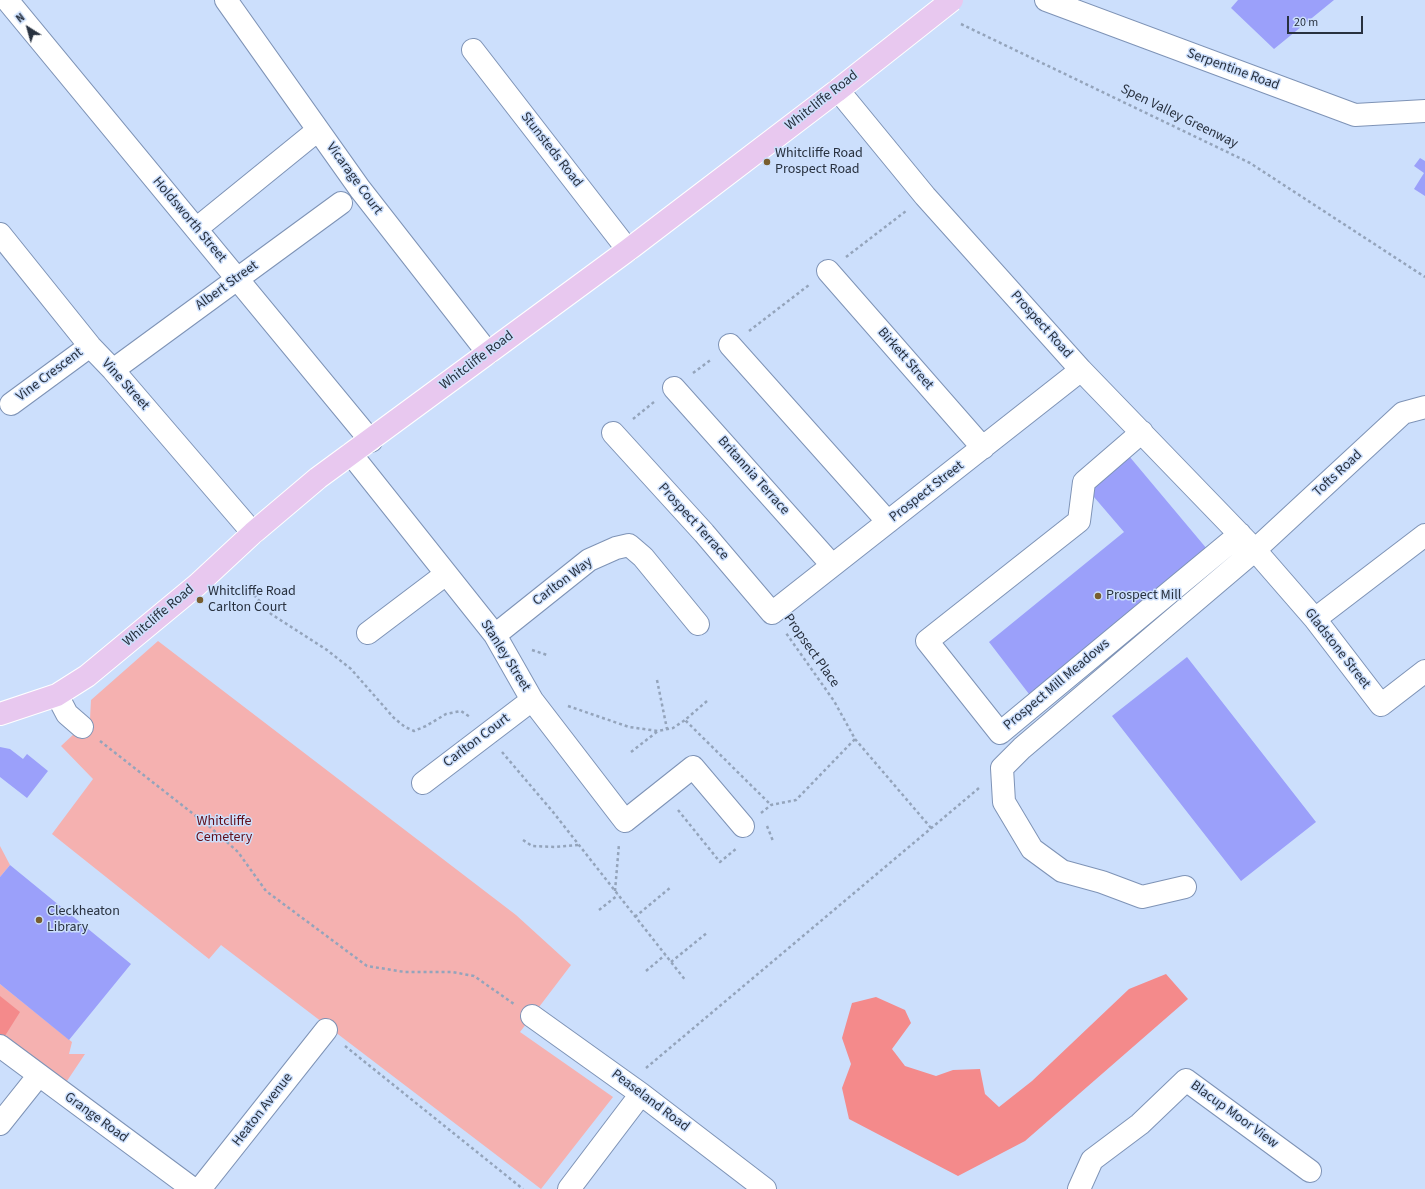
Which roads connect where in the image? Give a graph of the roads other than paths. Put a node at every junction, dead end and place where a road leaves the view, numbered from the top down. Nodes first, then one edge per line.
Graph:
1 (7, 0) edge
2 (226, 0) edge
3 (952, 0) edge
4 (1046, 0) edge
5 (473, 50) dead end
6 (838, 90) junction
7 (1425, 111) edge
8 (318, 130) junction
9 (341, 203) dead end
10 (196, 229) junction
11 (0, 234) edge
12 (628, 250) junction
13 (828, 271) road end
14 (238, 279) junction
15 (730, 345) road end
16 (90, 346) junction
17 (488, 353) junction
18 (113, 370) junction
19 (1081, 370) junction
20 (674, 388) road end
21 (11, 404) dead end
22 (1425, 407) edge
23 (1142, 432) junction
24 (613, 433) road end
25 (371, 441) junction
26 (982, 448) junction
27 (351, 454) junction
28 (888, 522) junction
29 (253, 533) junction
30 (1240, 534) junction
31 (1425, 535) edge
32 (1255, 550) junction
33 (832, 565) junction
34 (446, 574) junction
35 (772, 612) joint
36 (1315, 619) junction
37 (698, 624) dead end
38 (368, 633) dead end
39 (495, 635) junction
40 (1425, 671) edge
41 (57, 695) junction
42 (532, 700) junction
43 (0, 714) edge
44 (82, 727) road end
45 (423, 783) dead end
46 (752, 827) road end
47 (1185, 887) dead end
48 (532, 1016) road end
49 (326, 1030) road end
50 (0, 1046) edge
51 (38, 1075) junction
52 (634, 1089) junction
53 (0, 1124) edge
54 (1310, 1171) dead end
55 (193, 1189) edge
56 (200, 1189) edge
57 (569, 1189) edge
58 (765, 1189) edge
59 (1079, 1189) edge

1 - 10 street, Holdsworth Street
2 - 8 street, Vicarage Court
3 - 6 main road, Whitcliffe Road, bridge
4 - 7 street, Serpentine Road
5 - 12 street, Stunsteds Road
6 - 12 main road, Whitcliffe Road
6 - 19 street, Prospect Road
8 - 10 street
8 - 17 street, Vicarage Court
9 - 14 street, Albert Street
10 - 14 street, Holdsworth Street
11 - 16 street, Vine Street
12 - 17 main road, Whitcliffe Road
13 - 26 street, Birkett Street
14 - 18 street, Albert Street
14 - 25 street, Holdsworth Street
15 - 28 street
16 - 18 street, Vine Street
16 - 21 street, Vine Crescent
17 - 25 main road, Whitcliffe Road
18 - 29 street, Vine Street
19 - 23 street, Prospect Road
19 - 26 street, Prospect Street
20 - 33 street, Britannia Terrace
22 - 32 street, Tofts Road
23 - 30 street, Prospect Road
23 - 30 street, Prospect Mill Meadows
24 - 35 street, Prospect Terrace
25 - 27 main road, Whitcliffe Road
26 - 28 street, Prospect Street
27 - 29 main road, Whitcliffe Road
27 - 34 street, Stanley Street
28 - 33 street, Prospect Street
29 - 41 main road, Whitcliffe Road
30 - 32 street, Prospect Road
31 - 36 street
32 - 36 street, Gladstone Street
32 - 47 street, Tofts Road
33 - 35 street, Prospect Street
34 - 38 street
34 - 39 street, Stanley Street
36 - 40 street, Gladstone Street
37 - 39 street, Carlton Way
39 - 42 street, Stanley Street
41 - 43 main road, Whitcliffe Road
41 - 44 street
42 - 45 street, Carlton Court
42 - 46 street, Stanley Street
48 - 52 street, Peaseland Road
49 - 56 street, Heaton Avenue
50 - 51 street, Grange Road
51 - 53 street
51 - 55 street, Grange Road
52 - 57 street
52 - 58 street, Peaseland Road
54 - 59 street, Blacup Moor View

